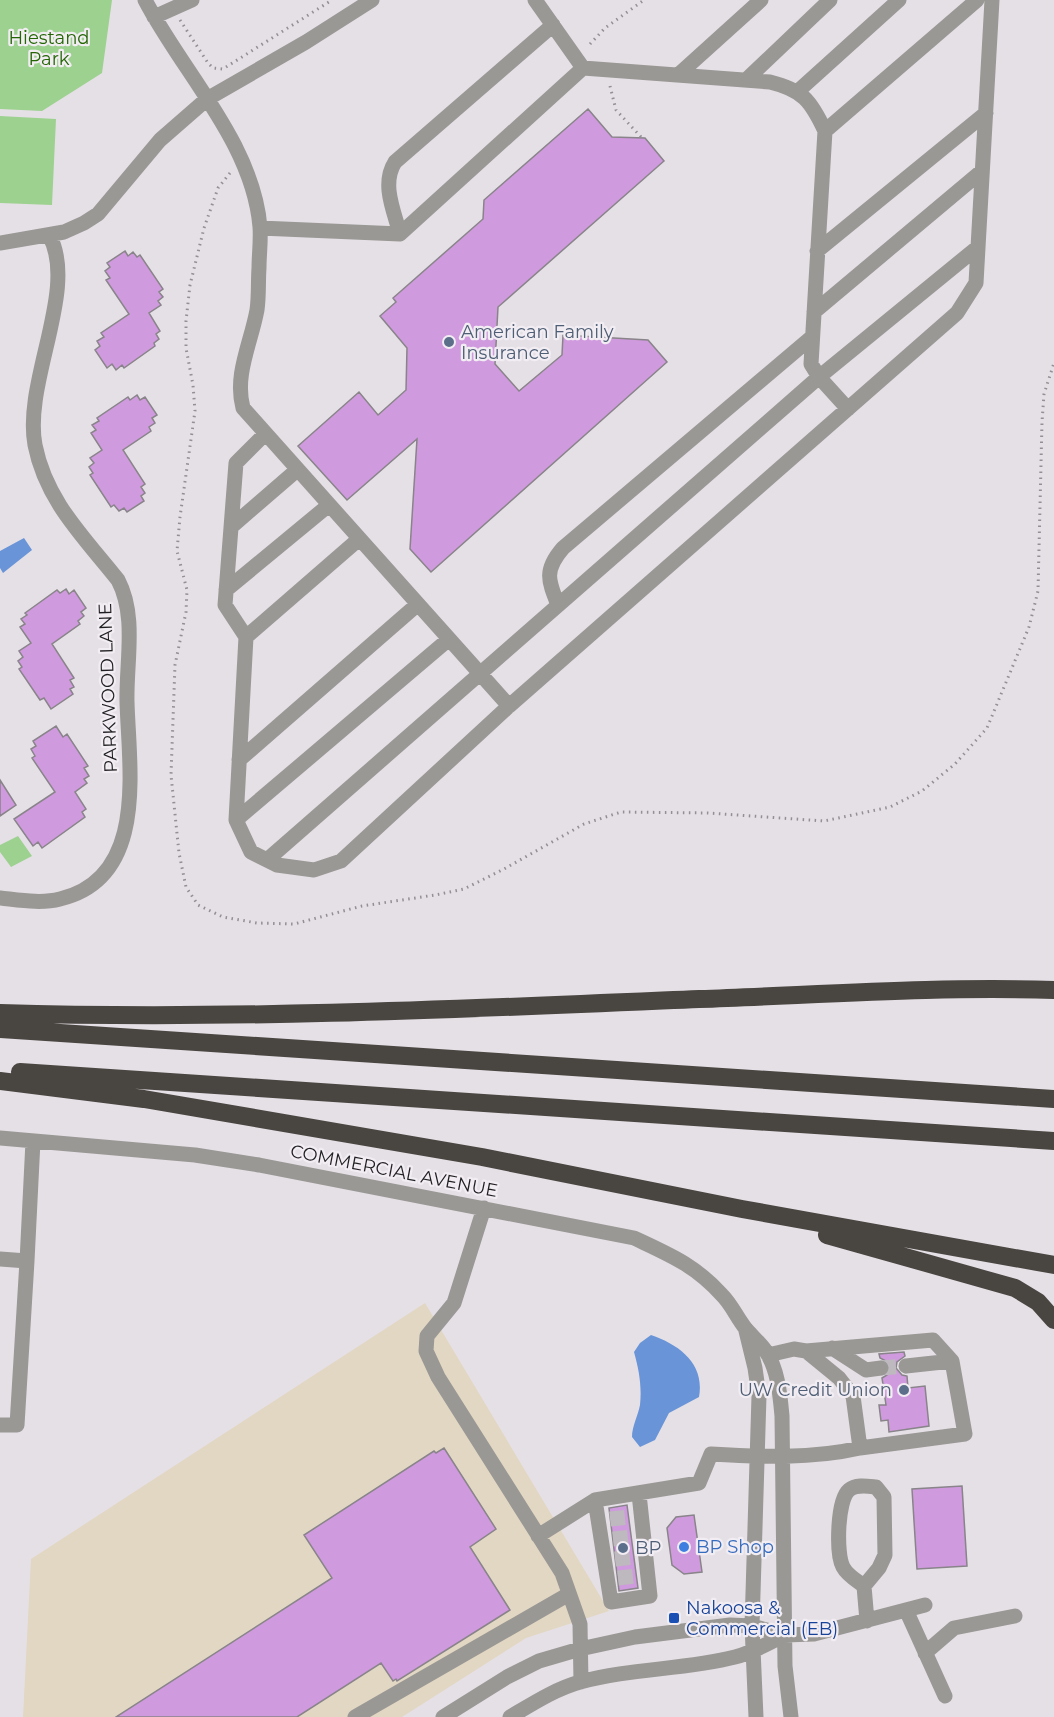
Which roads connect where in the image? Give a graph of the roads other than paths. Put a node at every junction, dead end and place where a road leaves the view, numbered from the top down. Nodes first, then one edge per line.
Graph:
1 (145, 0) edge
2 (192, 0) edge
3 (372, 0) edge
4 (535, 0) edge
5 (761, 0) edge
6 (830, 0) edge
7 (899, 0) edge
8 (977, 0) edge
9 (992, 0) edge
10 (154, 17) junction
11 (553, 25) junction
12 (583, 68) junction
13 (678, 75) junction
14 (746, 80) junction
15 (797, 92) junction
16 (207, 99) junction
17 (986, 113) junction
18 (825, 131) junction
19 (982, 171) junction
20 (260, 228) junction
21 (400, 234) junction
22 (48, 235) junction
23 (0, 243) edge
24 (978, 247) junction
25 (818, 251) junction
26 (814, 312) junction
27 (812, 337) junction
28 (819, 377) junction
29 (848, 409) junction
30 (265, 434) junction
31 (297, 470) junction
32 (329, 505) junction
33 (231, 527) junction
34 (359, 539) junction
35 (226, 590) junction
36 (418, 604) junction
37 (558, 605) junction
38 (246, 637) junction
39 (449, 639) junction
40 (480, 674) junction
41 (509, 706) junction
42 (239, 760) junction
43 (236, 820) junction
44 (267, 860) junction
45 (0, 898) edge
46 (1054, 978) edge
47 (1009, 988) junction
48 (1054, 990) edge
49 (0, 1013) edge
50 (0, 1029) edge
51 (0, 1071) edge
52 (0, 1081) edge
53 (1052, 1099) edge
54 (0, 1138) edge
55 (33, 1141) junction
56 (1050, 1141) edge
57 (484, 1208) junction
58 (742, 1209) junction
59 (0, 1259) edge
60 (27, 1261) junction
61 (1054, 1265) edge
62 (1054, 1320) edge
63 (745, 1328) junction
64 (832, 1348) junction
65 (806, 1351) junction
66 (768, 1354) junction
67 (952, 1361) junction
68 (906, 1366) tunnel mouth
69 (881, 1368) tunnel mouth
70 (0, 1425) edge
71 (860, 1448) junction
72 (783, 1455) junction
73 (759, 1457) junction
74 (639, 1494) junction
75 (596, 1500) junction
76 (538, 1536) junction
77 (864, 1587) junction
78 (569, 1594) junction
79 (925, 1605) dead end
80 (906, 1610) junction
81 (1015, 1616) dead end
82 (867, 1621) junction
83 (752, 1626) junction
84 (785, 1635) junction
85 (580, 1649) junction
86 (753, 1651) junction
87 (925, 1653) junction
88 (581, 1682) junction
89 (945, 1696) dead end
90 (355, 1717) edge
91 (443, 1717) edge
92 (510, 1717) edge
93 (756, 1717) edge
94 (791, 1717) edge

1 - 10 street
2 - 10 street
3 - 16 street
4 - 11 street
5 - 13 street
6 - 14 street
7 - 15 street
8 - 18 street
9 - 17 street
10 - 16 street
11 - 12 street
11 - 21 street
12 - 13 street
12 - 21 street
13 - 14 street
14 - 15 street
15 - 18 street
16 - 20 street
16 - 22 street
17 - 19 street
17 - 25 street
18 - 25 street
19 - 24 street
19 - 26 street
20 - 21 street
20 - 30 street
22 - 23 street
22 - 45 street, PARKWOOD LANE
24 - 28 street
24 - 29 street
25 - 26 street
26 - 27 street
27 - 28 street
27 - 37 street
28 - 29 street
28 - 37 street
29 - 41 street
30 - 31 street
30 - 33 street
31 - 32 street
31 - 33 street
32 - 34 street
32 - 35 street
33 - 35 street
34 - 36 street
34 - 38 street
35 - 38 street
36 - 39 street
36 - 42 street
37 - 40 street
38 - 42 street
39 - 40 street
39 - 43 street
40 - 41 street
40 - 44 street
41 - 44 street
42 - 43 street
43 - 44 street
46 - 47 highway
47 - 48 highway
47 - 49 highway
50 - 53 highway
51 - 56 highway
52 - 58 highway
54 - 55 street, COMMERCIAL AVENUE
55 - 57 street, COMMERCIAL AVENUE
55 - 60 street
57 - 63 street, COMMERCIAL AVENUE
57 - 76 street
58 - 61 highway
58 - 62 highway
59 - 60 street
60 - 70 street
63 - 66 street, COMMERCIAL AVENUE
63 - 73 street, COMMERCIAL AVENUE
64 - 65 street
64 - 67 street
64 - 69 street
65 - 66 street
65 - 71 street
66 - 72 street, COMMERCIAL AVENUE
67 - 68 street
67 - 71 street
71 - 72 street
72 - 73 street
72 - 84 street, COMMERCIAL AVENUE
73 - 74 street
73 - 83 street, COMMERCIAL AVENUE
74 - 75 street
74 - 75 street
75 - 76 street
76 - 78 street
77 - 77 street
77 - 82 street
78 - 85 street
78 - 90 street
79 - 80 street
80 - 82 street
80 - 87 street
81 - 87 street
82 - 84 street
83 - 84 street
83 - 85 street
83 - 86 street, COMMERCIAL AVENUE
84 - 86 street
84 - 94 street, COMMERCIAL AVENUE
85 - 88 street
85 - 91 street
86 - 88 street
86 - 93 street, COMMERCIAL AVENUE
87 - 89 street
88 - 92 street

